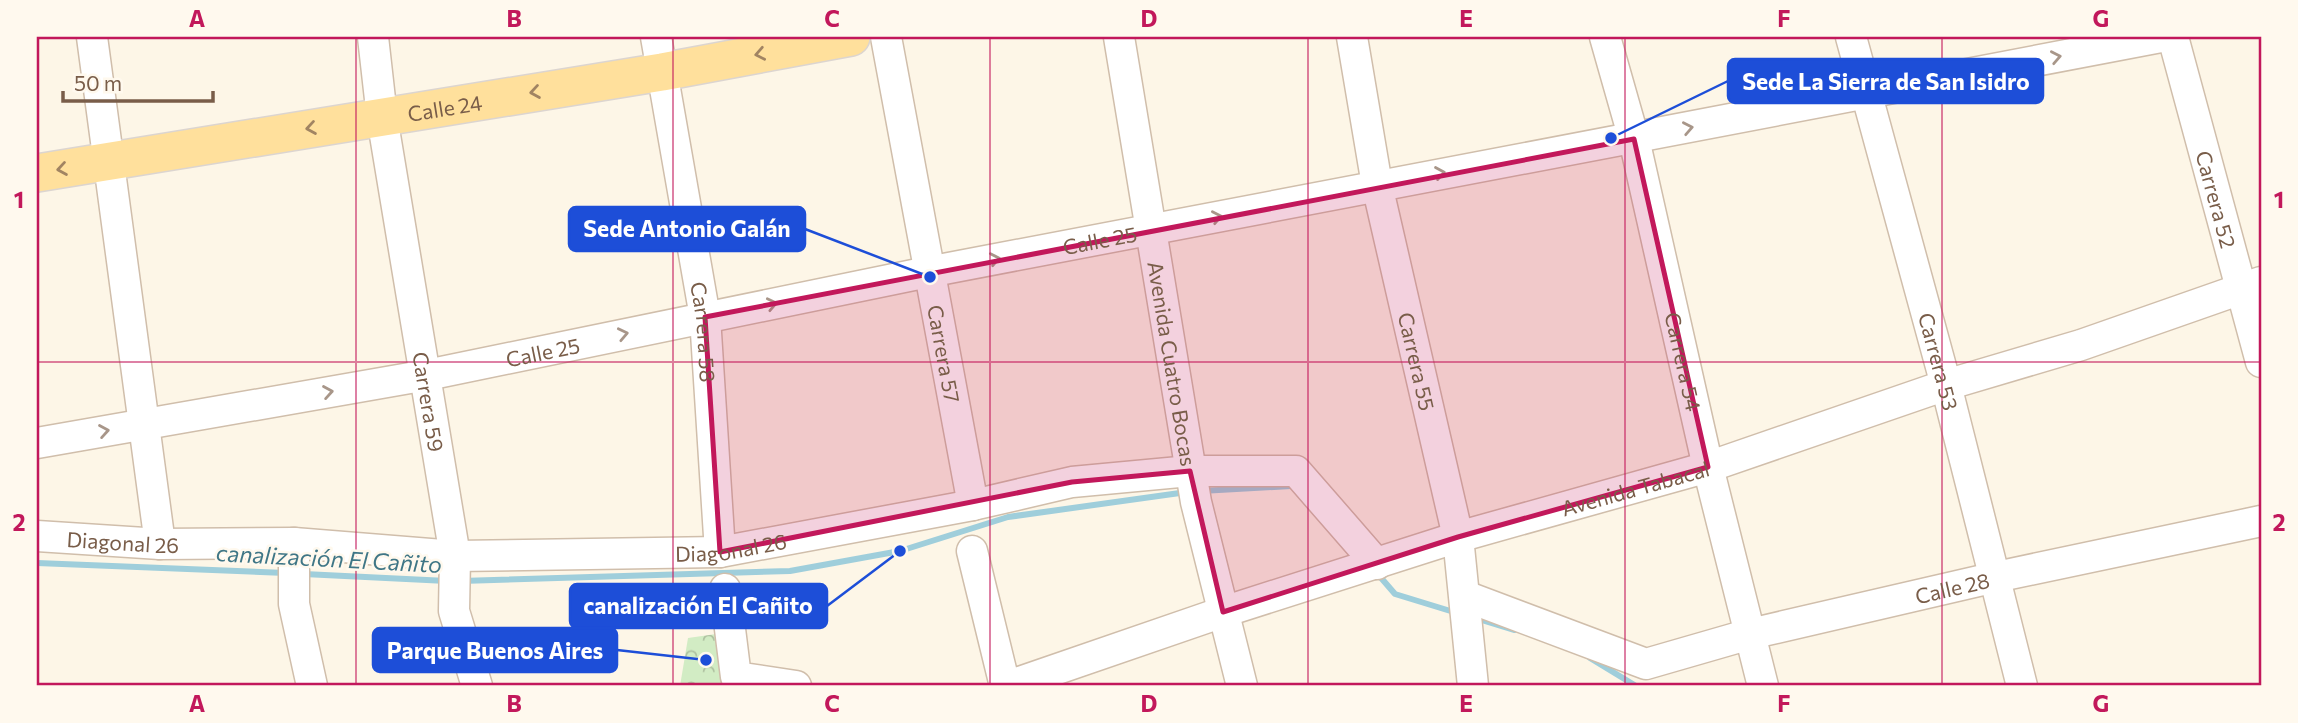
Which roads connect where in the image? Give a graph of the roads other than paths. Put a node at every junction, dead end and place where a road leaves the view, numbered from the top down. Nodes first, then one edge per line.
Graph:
1 (92, 37) edge
2 (373, 37) edge
3 (851, 37) edge
4 (886, 37) edge
5 (1119, 37) edge
6 (1352, 37) edge
7 (1605, 37) edge
8 (1851, 37) edge
9 (2161, 37) edge
10 (2174, 37) edge
11 (659, 54) edge
12 (1865, 93) junction
13 (382, 117) junction
14 (1634, 139) junction
15 (108, 161) junction
16 (37, 173) edge
17 (1377, 185) junction
18 (1150, 230) junction
19 (928, 272) junction
20 (2251, 286) edge
21 (705, 317) junction
22 (2261, 362) edge
23 (427, 375) junction
24 (1946, 385) junction
25 (143, 424) junction
26 (37, 443) edge
27 (1708, 467) junction
28 (1192, 480) junction
29 (973, 505) junction
30 (2261, 521) edge
31 (37, 536) edge
32 (1458, 537) junction
33 (160, 544) junction
34 (294, 546) junction
35 (972, 551) dead end
36 (720, 552) junction
37 (455, 559) junction
38 (1367, 567) junction
39 (1996, 577) junction
40 (725, 589) dead end
41 (1465, 596) junction
42 (1223, 612) junction
43 (1750, 634) junction
44 (312, 686) edge
45 (477, 686) edge
46 (796, 686) edge
47 (1006, 686) edge
48 (1242, 686) edge
49 (1473, 686) edge
50 (1763, 686) edge
51 (2022, 686) edge

1 - 15 street
2 - 13 street, Carrera 59
3 -> 11 main road, Calle 24
4 - 19 street, Carrera 57
5 - 18 street, Avenida Cuatro Bocas
6 - 17 street, Carrera 55
7 - 14 street, Carrera 54
8 - 12 street, Carrera 53
12 -> 9 street, Calle 25
10 - 20 street, Carrera 52
11 -> 13 main road, Calle 24
11 - 21 street, Carrera 58
14 -> 12 street, Calle 25
12 - 24 street, Carrera 53
13 -> 15 main road, Calle 24
13 - 23 street, Carrera 59
17 -> 14 street, Calle 25
14 - 27 street, Carrera 54
15 -> 16 main road, Calle 24
15 - 25 street
18 -> 17 street, Calle 25
17 - 32 street, Carrera 55
19 -> 18 street, Calle 25
18 - 28 street, Avenida Cuatro Bocas
21 -> 19 street, Calle 25
19 - 29 street, Carrera 57
20 - 22 street, Carrera 52
20 - 24 street, Avenida Tabacal
23 -> 21 street, Calle 25
21 - 36 street, Carrera 58
25 -> 23 street, Calle 25
23 - 37 street, Carrera 59
24 - 27 street, Avenida Tabacal
24 - 39 street, Carrera 53
26 -> 25 street, Calle 25
25 - 33 street
27 - 32 street, Avenida Tabacal
27 - 43 street, Carrera 54
28 - 29 street, Diagonal 26
28 - 38 street, Diagonal 26
28 - 42 street, Avenida Cuatro Bocas
29 - 36 street, Diagonal 26
30 - 39 street, Calle 28
31 - 33 street, Diagonal 26
32 - 38 street, Avenida Tabacal
32 - 41 street, Carrera 55
33 - 34 street, Diagonal 26
34 - 37 street, Diagonal 26
34 - 44 street
35 - 47 street
36 - 37 street, Diagonal 26
37 - 45 street, Carrera 59
38 - 42 street, Avenida Tabacal
39 - 43 street, Calle 28
39 - 51 street, Carrera 53
40 - 46 street
41 - 43 street, Calle 28
41 - 49 street, Carrera 55
42 - 47 street, Avenida Tabacal
42 - 48 street, Avenida Cuatro Bocas
43 - 50 street, Carrera 54

